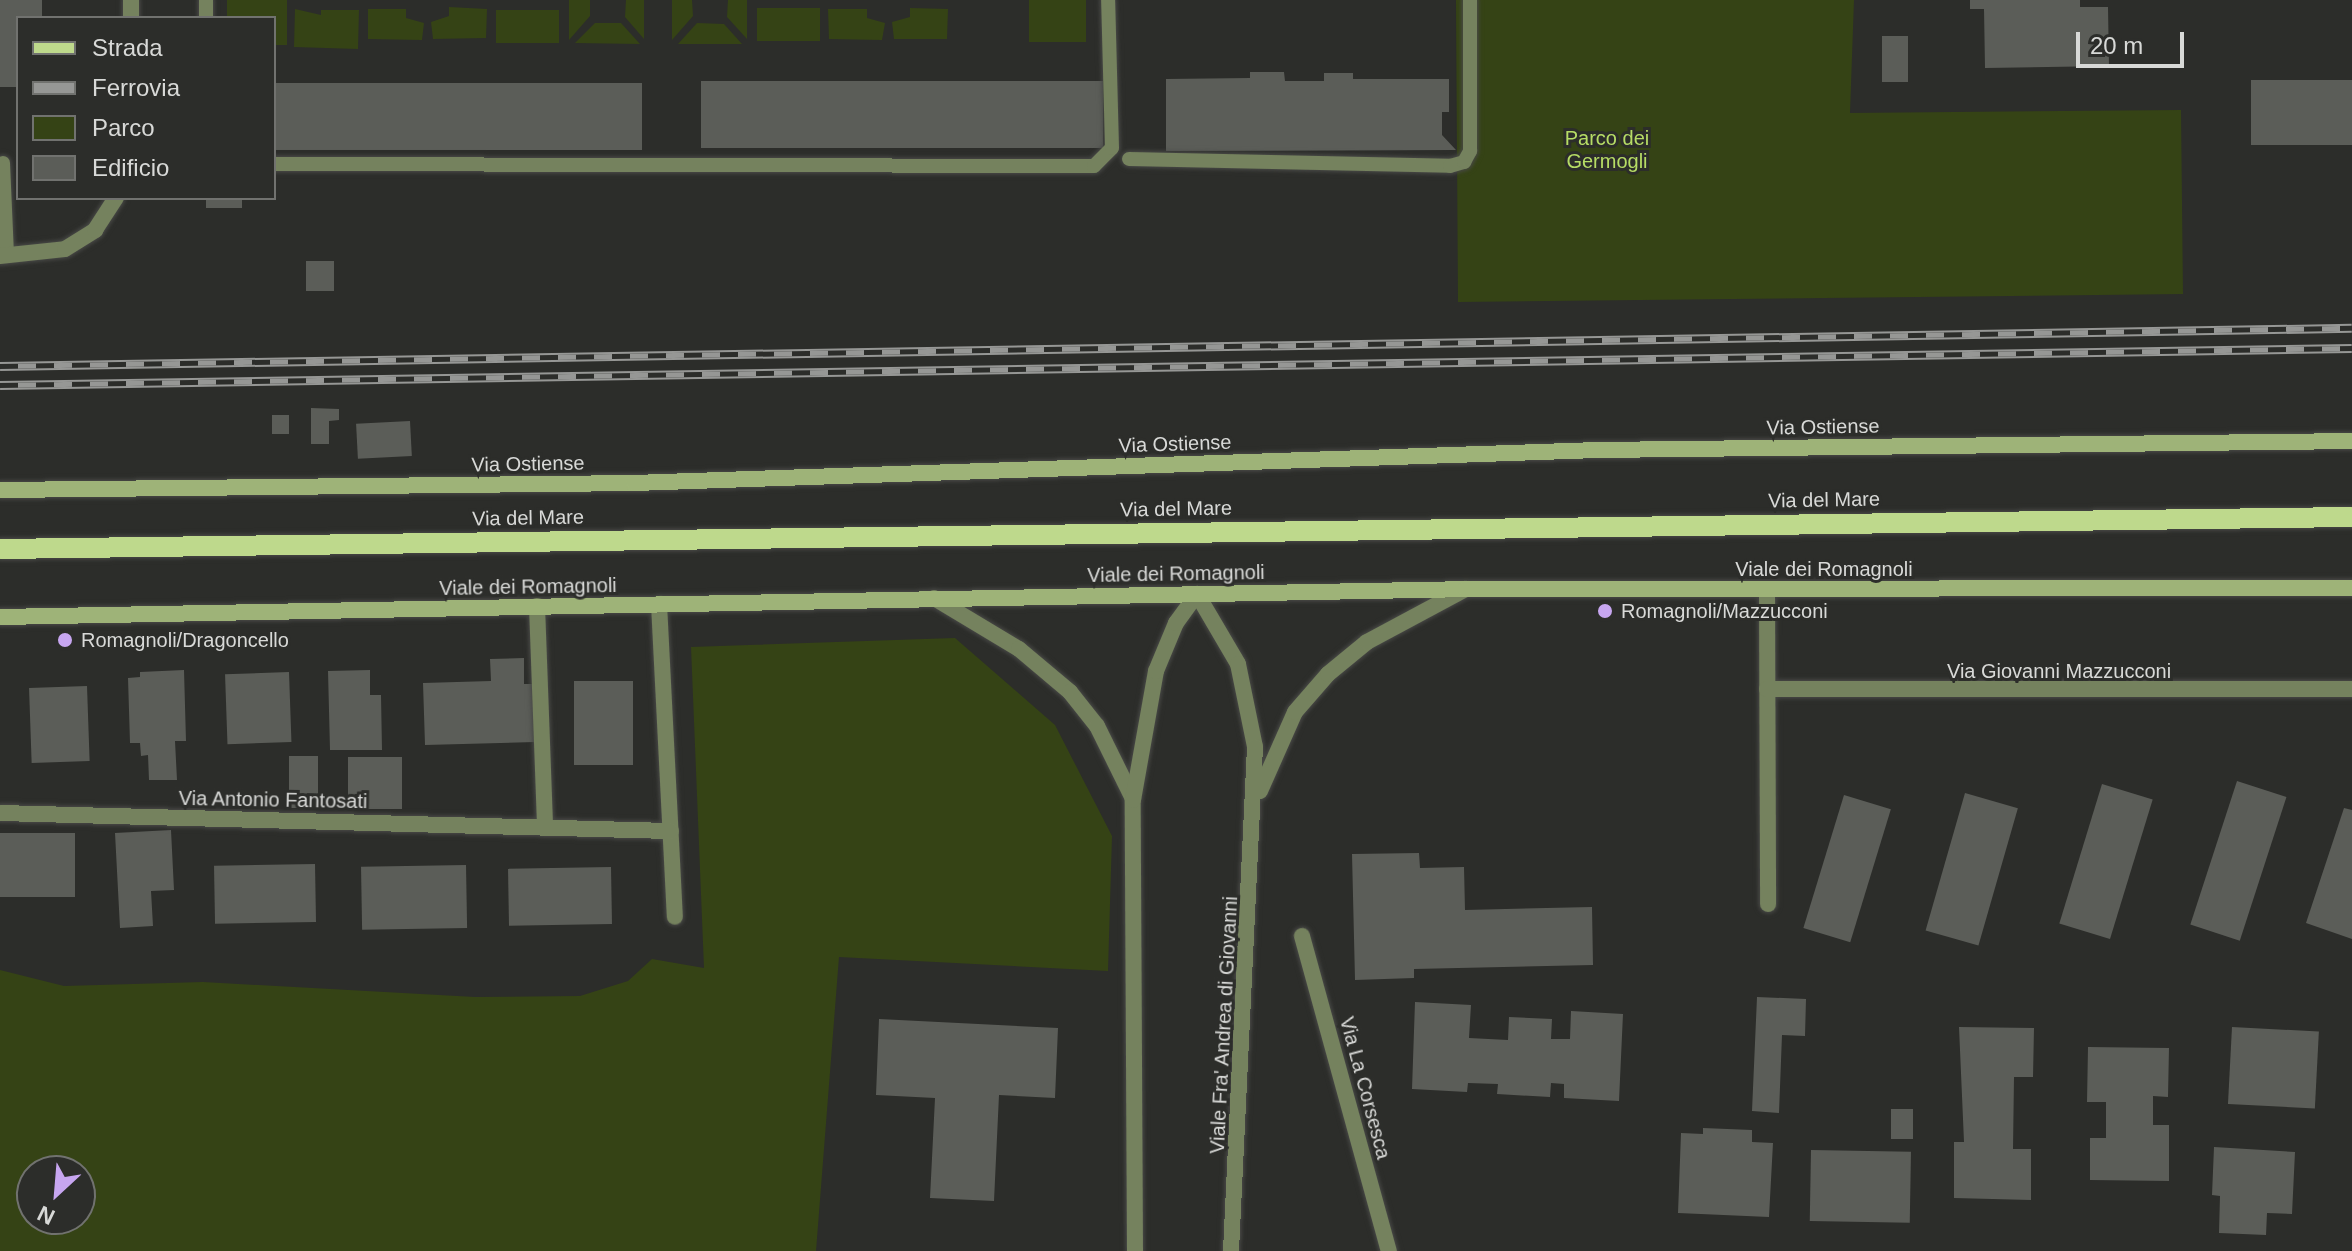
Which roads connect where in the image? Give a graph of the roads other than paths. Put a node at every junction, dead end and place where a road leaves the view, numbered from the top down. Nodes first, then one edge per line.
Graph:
1 (1108, 0) edge
2 (1470, 0) edge
3 (1129, 159) dead end
4 (7, 162) edge
5 (276, 164) edge
6 (115, 200) edge
7 (4, 256) edge
8 (2352, 441) edge
9 (0, 490) edge
10 (2352, 517) edge
11 (0, 549) edge
12 (2352, 588) edge
13 (1466, 589) junction
14 (1767, 589) junction
15 (1197, 594) junction
16 (934, 598) junction
17 (659, 604) junction
18 (537, 606) junction
19 (0, 617) edge
20 (1767, 689) junction
21 (2352, 689) edge
22 (1133, 800) junction
23 (1256, 800) junction
24 (0, 813) edge
25 (545, 827) junction
26 (671, 831) junction
27 (1768, 904) dead end
28 (675, 917) dead end
29 (1302, 936) dead end
30 (1135, 1251) edge
31 (1231, 1251) edge
32 (1389, 1251) edge

1 - 5 lane
2 - 3 lane
4 - 7 lane
6 - 7 street
8 - 9 main road, Via Ostiense
10 - 11 main road, Via del Mare
12 - 14 main road, Viale dei Romagnoli
13 - 14 main road, Viale dei Romagnoli
13 - 15 main road, Viale dei Romagnoli
13 - 23 street, Viale Fra' Andrea di Giovanni
14 - 20 street
15 - 16 main road, Viale dei Romagnoli
15 - 22 street
15 - 23 street, Viale Fra' Andrea di Giovanni
16 - 17 main road, Viale dei Romagnoli
16 - 22 street
17 - 18 main road, Viale dei Romagnoli
17 - 26 street
18 - 19 main road, Viale dei Romagnoli
18 - 25 street
20 - 21 street, Via Giovanni Mazzucconi
20 - 27 street
22 - 30 street
23 - 31 street, Viale Fra' Andrea di Giovanni
24 - 25 street, Via Antonio Fantosati
25 - 26 street, Via Antonio Fantosati
26 - 28 street
29 - 32 street, Via La Corsesca

